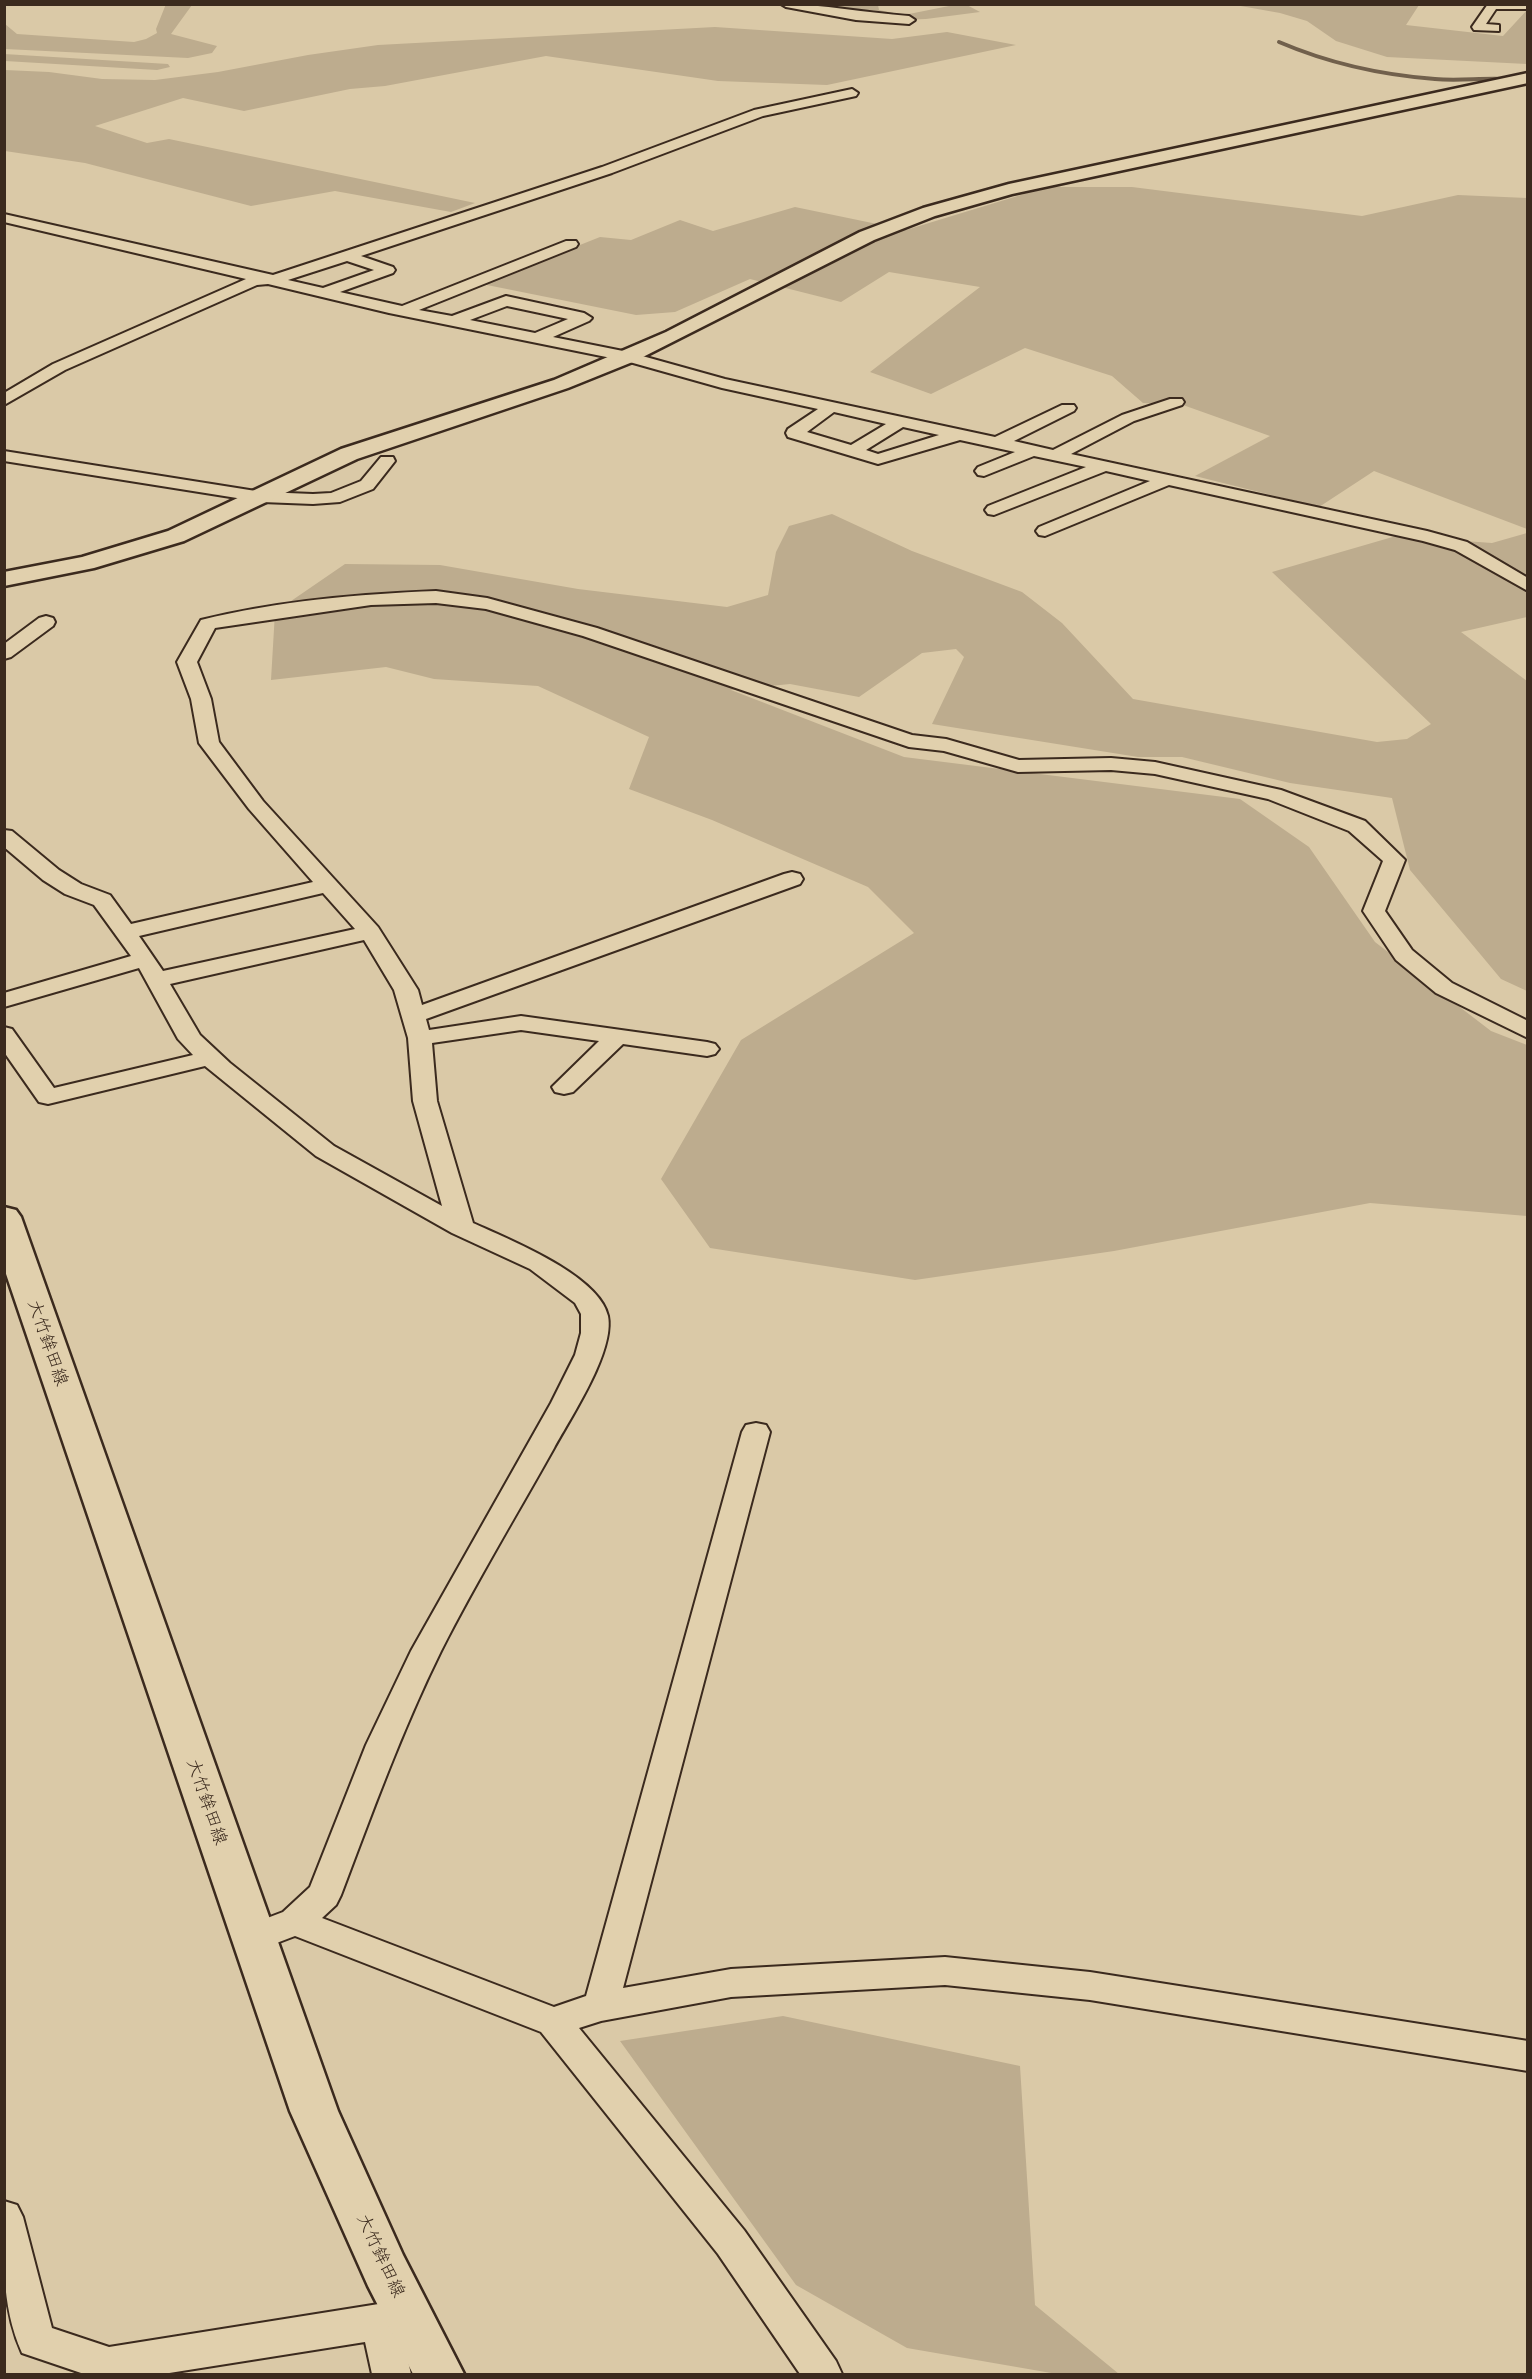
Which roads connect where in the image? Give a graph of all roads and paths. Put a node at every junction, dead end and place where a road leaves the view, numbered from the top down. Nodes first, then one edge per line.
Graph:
1 (786, 4) edge
2 (1527, 6) edge
3 (909, 20) dead end
4 (1495, 28) dead end
5 (1527, 78) edge
6 (852, 93) dead end
7 (4, 218) edge
8 (571, 244) dead end
9 (347, 256) junction
10 (264, 279) junction
11 (324, 293) junction
12 (404, 310) junction
13 (457, 321) junction
14 (539, 337) junction
15 (628, 357) junction
16 (4, 400) edge
17 (1176, 402) dead end
18 (832, 406) junction
19 (1068, 408) dead end
20 (902, 421) junction
21 (961, 434) junction
22 (999, 442) junction
23 (1034, 450) junction
24 (853, 451) junction
25 (1055, 455) junction
26 (4, 456) edge
27 (387, 461) dead end
28 (1104, 466) junction
29 (984, 471) dead end
30 (1167, 480) junction
31 (262, 497) junction
32 (994, 510) dead end
33 (1045, 531) dead end
34 (4, 579) edge
35 (1527, 586) edge
36 (46, 622) dead end
37 (4, 653) edge
38 (4, 836) edge
39 (792, 879) dead end
40 (328, 885) junction
41 (126, 932) junction
42 (370, 932) junction
43 (151, 969) junction
44 (4, 1000) edge
45 (417, 1027) junction
46 (1527, 1031) edge
47 (4, 1034) edge
48 (617, 1036) junction
49 (707, 1049) dead end
50 (210, 1058) junction
51 (564, 1087) dead end
52 (4, 1217) edge
53 (461, 1227) junction
54 (756, 1432) dead end
55 (295, 1922) junction
56 (253, 1938) junction
57 (601, 2006) junction
58 (554, 2022) junction
59 (1527, 2056) edge
60 (4, 2217) edge
61 (395, 2319) junction
62 (391, 2374) edge
63 (439, 2374) edge
64 (822, 2374) edge

1 - 3 street
2 - 4 street
5 - 15 street
6 - 9 street
7 - 10 street
8 - 12 street
9 - 10 street
9 - 11 street
10 - 11 street
10 - 16 street
11 - 12 street
12 - 13 street
13 - 14 street
13 - 14 street
14 - 15 street
15 - 18 street
15 - 31 street
17 - 25 street
18 - 20 street
18 - 24 street
19 - 22 street
20 - 21 street
20 - 24 street
21 - 22 street
21 - 24 street
22 - 23 street
23 - 25 street
23 - 29 street
25 - 28 street
26 - 31 street
27 - 31 street
28 - 30 street
28 - 32 street
30 - 33 street
30 - 35 street
31 - 34 street
36 - 37 street
38 - 41 street
39 - 45 street
40 - 41 street
40 - 42 street
40 - 46 street
41 - 43 street
42 - 43 street
42 - 45 street
43 - 44 street
43 - 50 street
45 - 48 street
45 - 53 street
47 - 50 street
48 - 49 street
48 - 51 street
50 - 53 street
52 - 56 street, 大竹鉾田線
53 - 55 street
54 - 57 street
55 - 56 street
55 - 58 street
56 - 61 street, 大竹鉾田線
57 - 58 street
57 - 59 street
58 - 64 street
60 - 61 street
61 - 62 street
61 - 63 street, 大竹鉾田線

